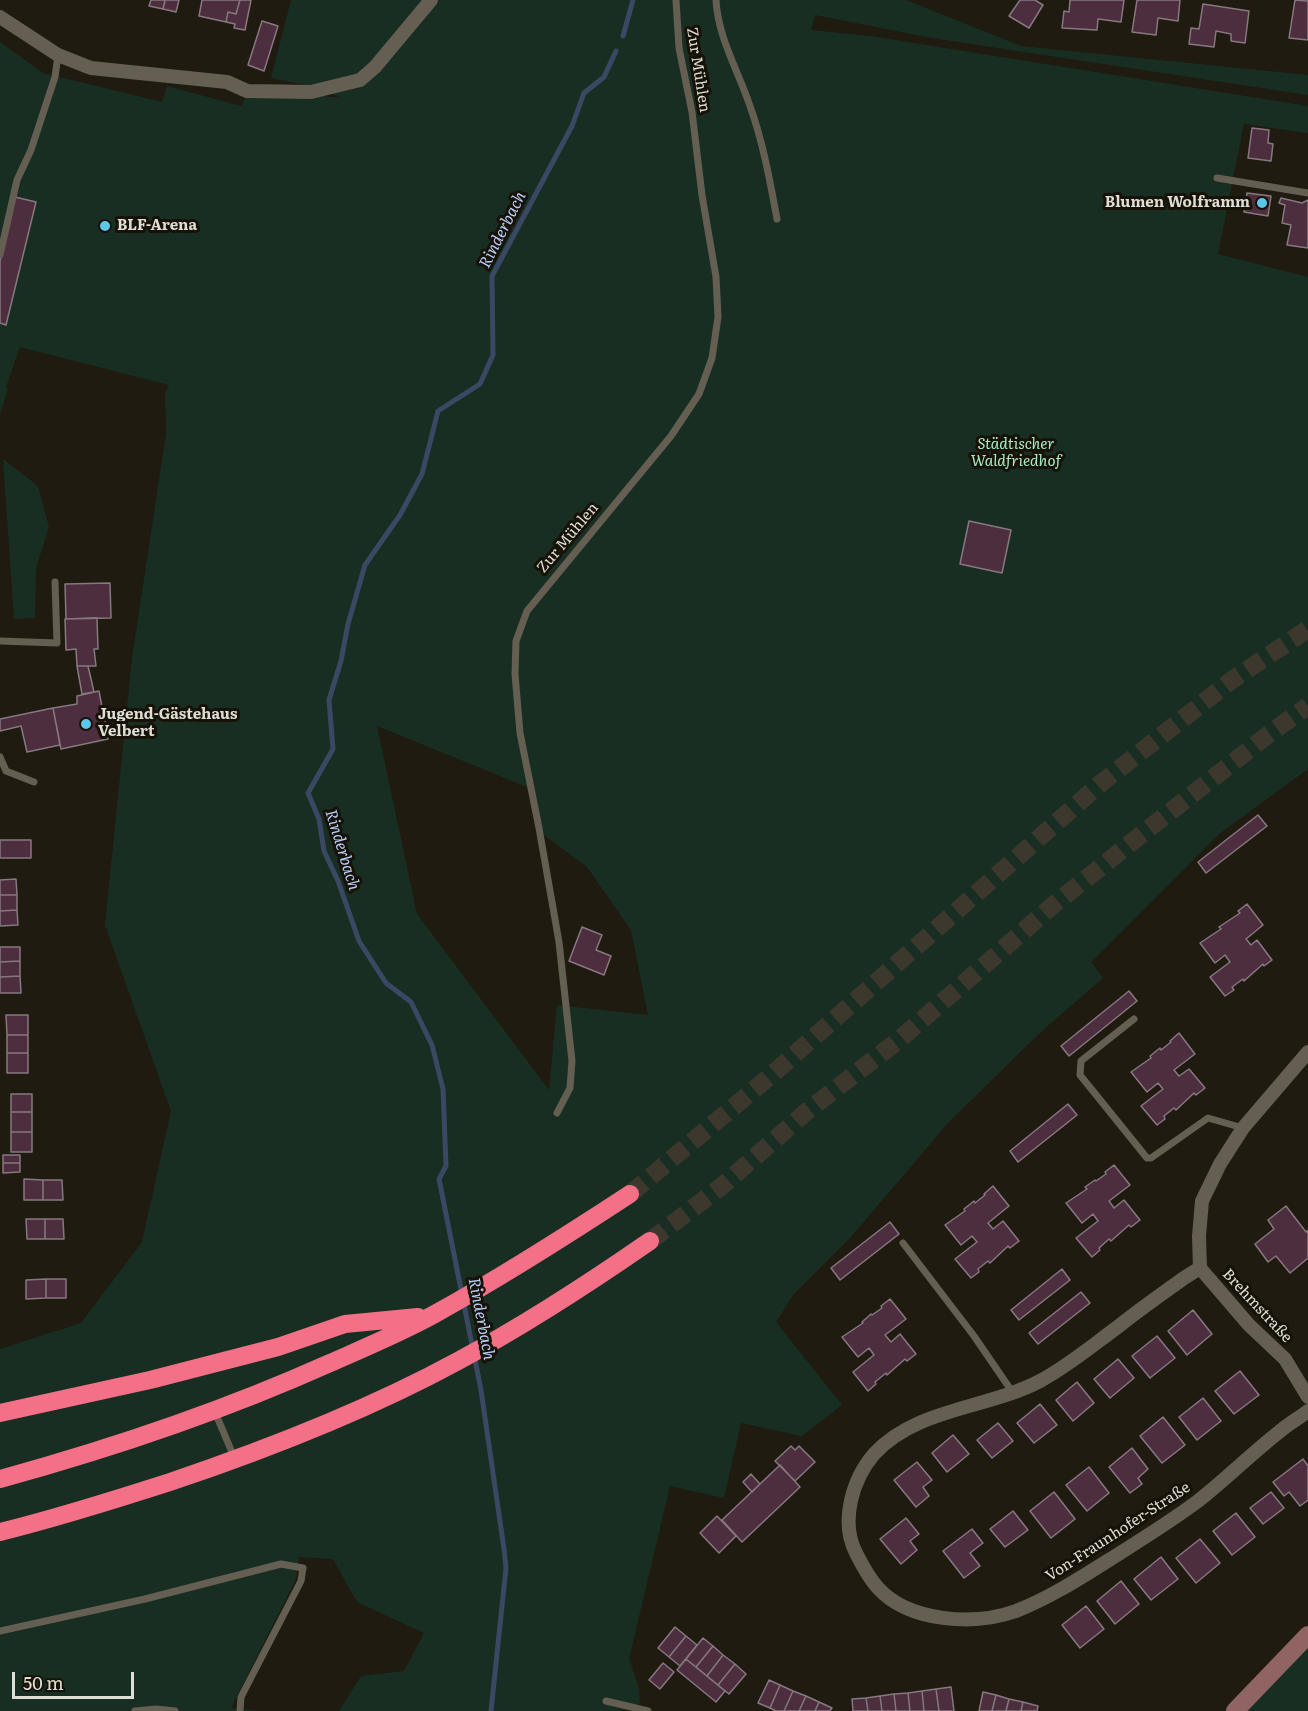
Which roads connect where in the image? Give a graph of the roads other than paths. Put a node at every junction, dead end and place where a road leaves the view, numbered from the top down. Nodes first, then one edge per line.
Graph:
1 (430, 0) edge
2 (676, 0) edge
3 (716, 0) edge
4 (0, 17) edge
5 (58, 55) junction
6 (1217, 178) dead end
7 (1308, 193) edge
8 (777, 219) dead end
9 (0, 255) edge
10 (55, 582) dead end
11 (0, 641) edge
12 (0, 758) edge
13 (34, 782) dead end
14 (1134, 1019) dead end
15 (1308, 1052) edge
16 (556, 1113) dead end
17 (1243, 1128) junction
18 (630, 1194) tunnel mouth
19 (650, 1240) tunnel mouth
20 (903, 1242) dead end
21 (1200, 1268) junction
22 (431, 1316) junction
23 (1013, 1393) junction
24 (1308, 1396) edge
25 (215, 1411) junction
26 (1308, 1412) edge
27 (0, 1413) edge
28 (235, 1460) junction
29 (0, 1479) edge
30 (0, 1532) edge
31 (0, 1631) edge
32 (1308, 1635) edge
33 (606, 1701) dead end
34 (135, 1711) edge
35 (175, 1711) edge
36 (240, 1711) edge
37 (648, 1711) edge
38 (1235, 1711) edge

1 - 5 street
2 - 16 lane, Zur Mühlen
3 - 8 lane
4 - 5 street
5 - 9 lane
6 - 7 lane
10 - 11 lane
12 - 13 lane
14 - 17 lane
15 - 17 street, Brehmstraße
17 - 21 street, Brehmstraße
18 - 22 highway
19 - 28 highway
20 - 23 lane
21 - 23 street, Von-Fraunhofer-Straße
21 - 24 street, Brehmstraße
22 - 25 highway
22 - 27 highway
23 - 26 street, Von-Fraunhofer-Straße
25 - 28 lane
25 - 29 highway
28 - 30 highway
31 - 36 lane
32 - 38 street
33 - 37 lane
34 - 35 lane

